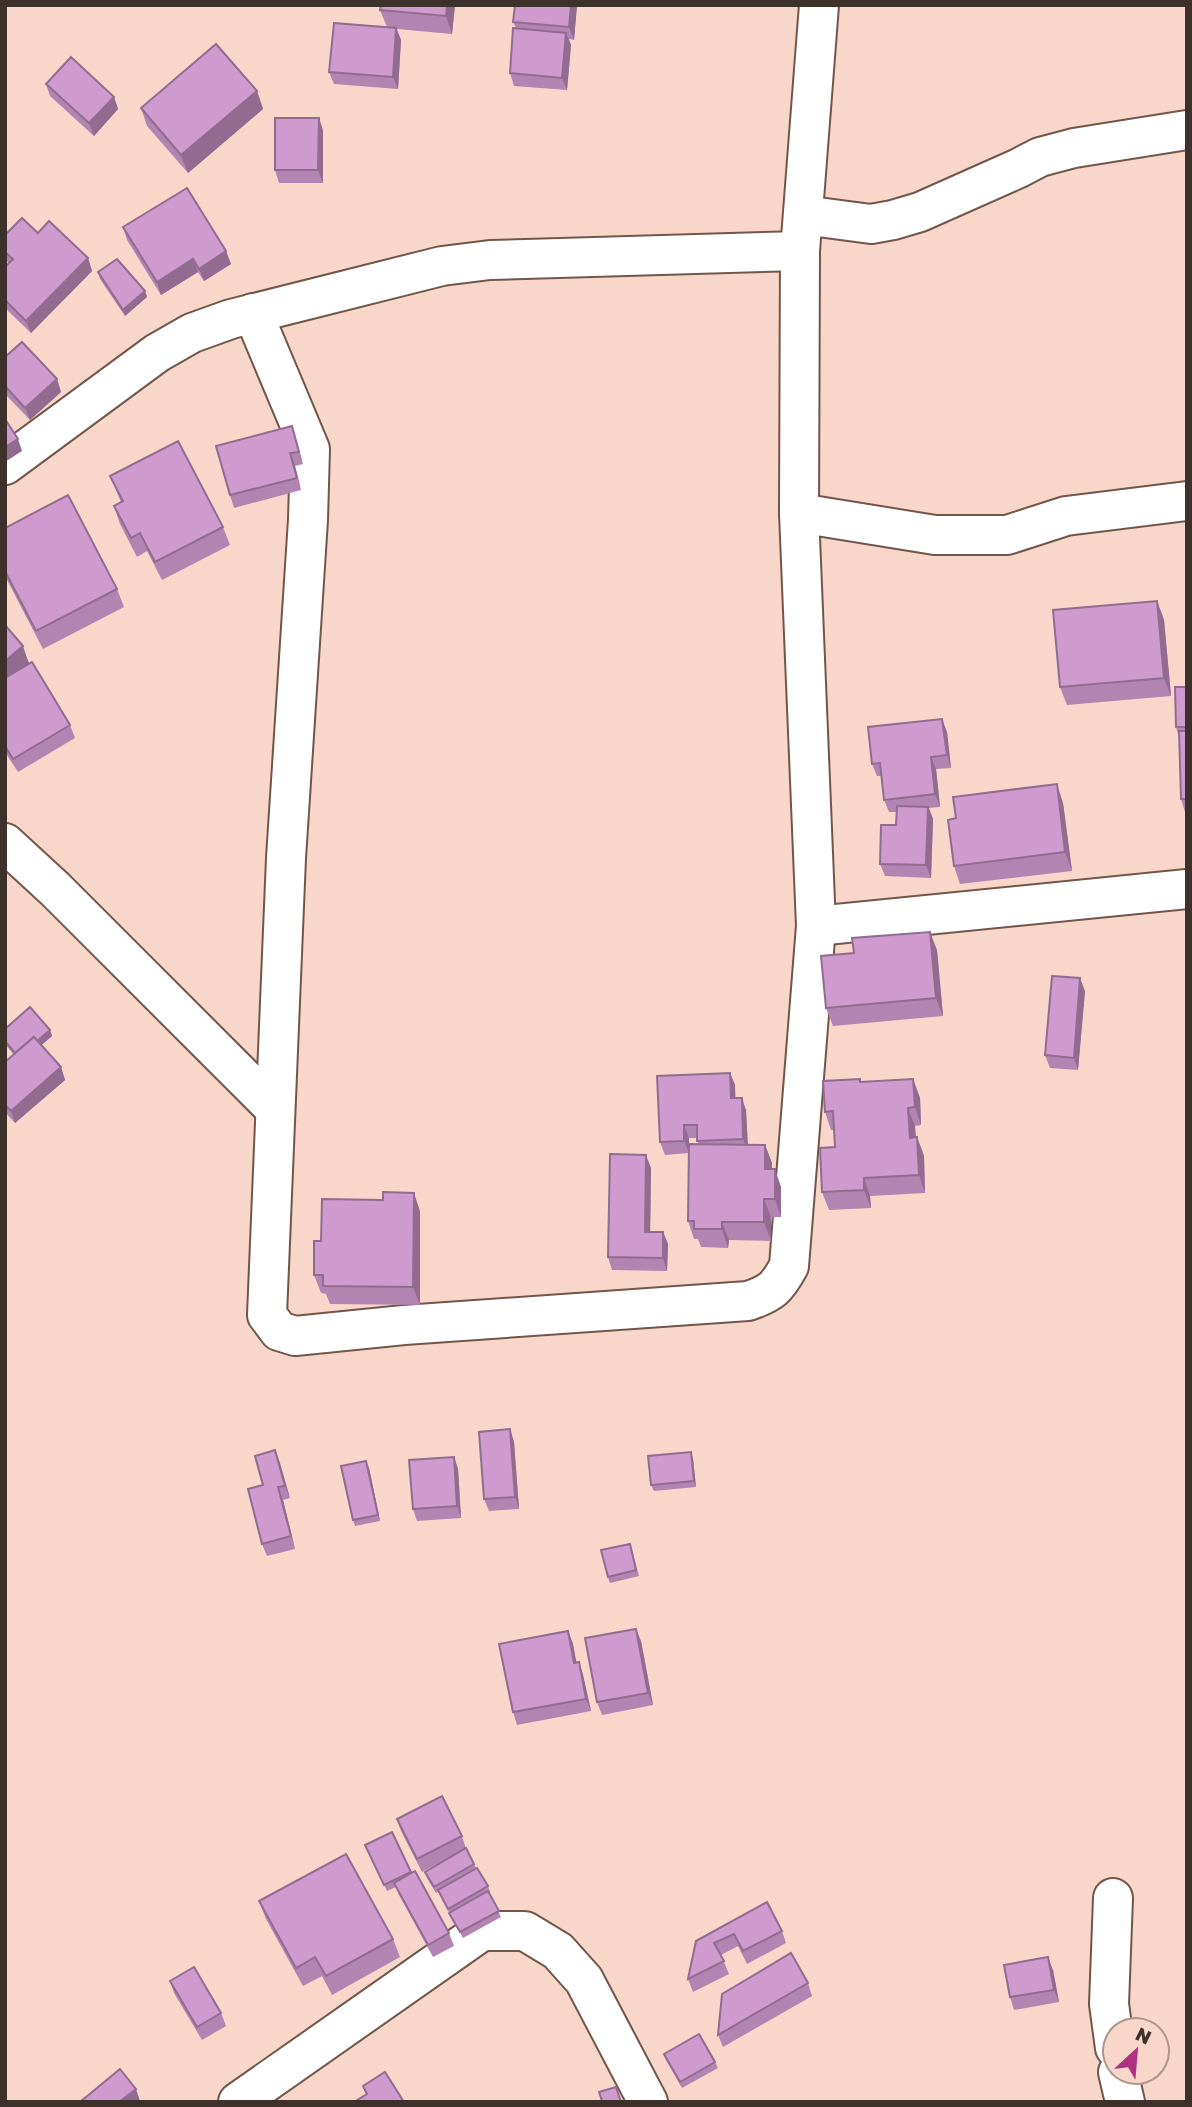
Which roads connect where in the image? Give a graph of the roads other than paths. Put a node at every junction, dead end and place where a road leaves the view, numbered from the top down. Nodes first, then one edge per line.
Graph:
1 (819, 5) edge
2 (1187, 130) edge
3 (801, 233) junction
4 (253, 313) junction
5 (5, 464) edge
6 (1187, 501) edge
7 (799, 513) junction
8 (5, 843) edge
9 (1187, 889) edge
10 (816, 926) junction
11 (275, 1109) junction
12 (1113, 1898) dead end
13 (1111, 2016) edge
14 (238, 2102) edge
15 (648, 2102) edge

1 - 3 street
2 - 3 street
3 - 4 street
3 - 7 street
4 - 5 street
4 - 11 street
6 - 7 street
7 - 10 street
8 - 11 street
9 - 10 street
10 - 11 street
12 - 13 street
14 - 15 street

